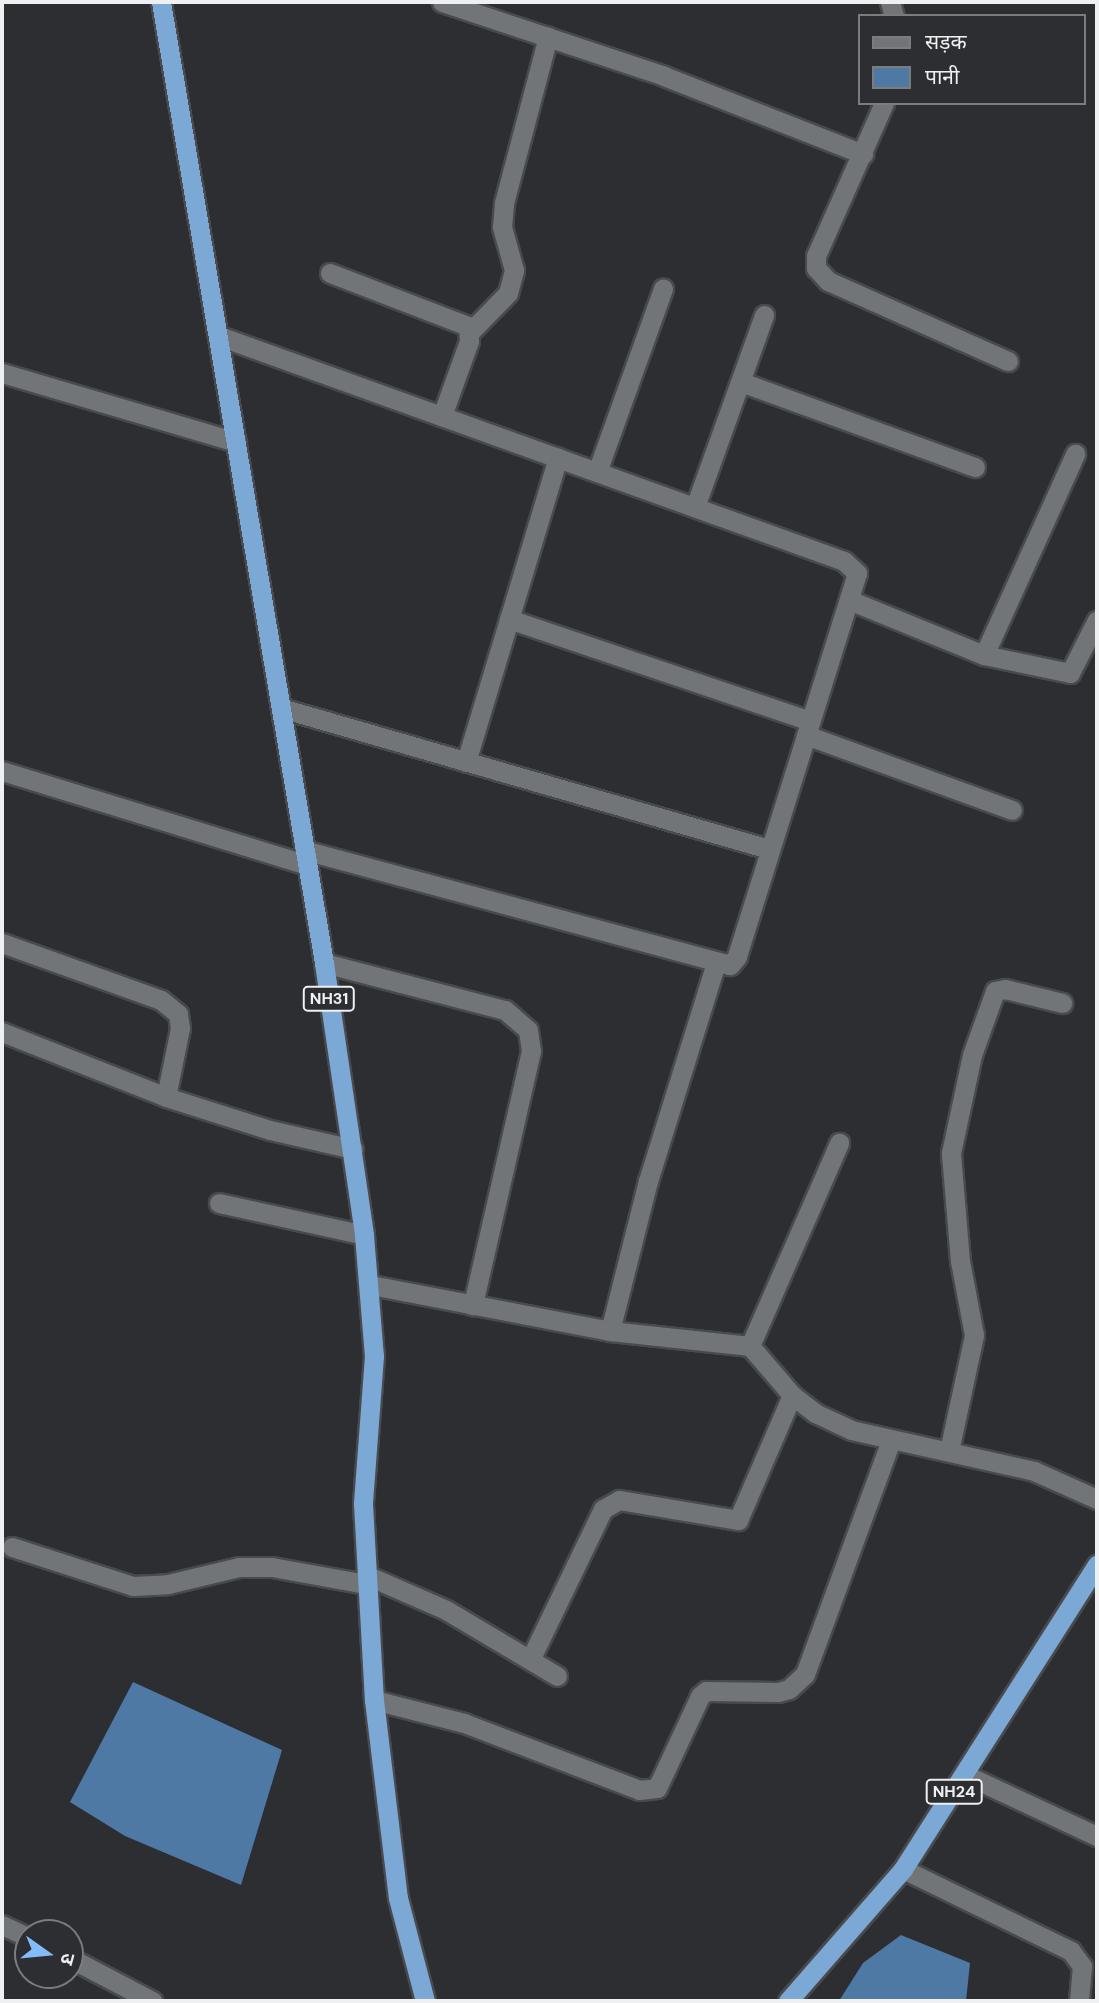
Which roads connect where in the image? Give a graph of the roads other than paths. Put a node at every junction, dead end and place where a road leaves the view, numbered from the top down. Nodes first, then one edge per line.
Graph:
1 (161, 2) edge
2 (442, 2) edge
3 (548, 37) junction
4 (883, 105) edge
5 (863, 154) junction
6 (330, 273) dead end
7 (663, 289) dead end
8 (764, 315) dead end
9 (471, 331) junction
10 (219, 336) junction
11 (1008, 361) dead end
12 (2, 373) edge
13 (741, 382) junction
14 (442, 416) junction
15 (236, 442) junction
16 (1075, 454) dead end
17 (558, 458) junction
18 (975, 467) dead end
19 (597, 472) junction
20 (695, 507) junction
21 (849, 600) junction
22 (509, 619) junction
23 (1097, 620) edge
24 (984, 655) junction
25 (281, 708) junction
26 (808, 728) junction
27 (467, 762) junction
28 (2, 771) edge
29 (1013, 810) dead end
30 (769, 849) junction
31 (305, 857) junction
32 (2, 943) edge
33 (324, 963) junction
34 (716, 963) junction
35 (1062, 1003) dead end
36 (2, 1032) edge
37 (166, 1097) junction
38 (839, 1143) dead end
39 (353, 1149) junction
40 (219, 1203) dead end
41 (364, 1235) junction
42 (371, 1285) junction
43 (473, 1305) junction
44 (610, 1331) junction
45 (750, 1346) junction
46 (792, 1395) junction
47 (891, 1440) junction
48 (949, 1451) junction
49 (1097, 1499) edge
50 (12, 1547) dead end
51 (1097, 1565) edge
52 (366, 1579) junction
53 (531, 1658) junction
54 (557, 1676) dead end
55 (374, 1700) junction
56 (966, 1775) junction
57 (1097, 1836) edge
58 (903, 1869) junction
59 (84, 1965) edge
60 (152, 2001) edge
61 (425, 2001) edge
62 (788, 2001) edge
63 (1079, 2001) edge

1 - 10 highway, NH31
2 - 3 street
3 - 5 street
3 - 9 street
4 - 5 street
5 - 11 street
6 - 9 street
7 - 19 street
8 - 13 street
9 - 14 street
10 - 14 street
10 - 15 highway, NH31
12 - 15 street
13 - 18 street
13 - 20 street
14 - 17 street
15 - 25 highway, NH31
16 - 24 street
17 - 19 street
17 - 22 street
19 - 20 street
20 - 21 street
21 - 24 street
21 - 26 street
22 - 26 street
22 - 27 street
23 - 24 street
25 - 27 street
25 - 31 highway, NH31
26 - 29 street
26 - 30 street
27 - 30 street
28 - 31 street
30 - 34 street
31 - 33 highway, NH31
31 - 34 street
32 - 37 street
33 - 39 highway, NH31
33 - 43 street
34 - 44 street
35 - 48 street
36 - 37 street
37 - 39 street
38 - 45 street
39 - 41 highway, NH31
40 - 41 street
41 - 42 highway, NH31
42 - 43 street
42 - 52 highway, NH31
43 - 44 street
44 - 45 street
45 - 46 street
46 - 47 street
46 - 53 street
47 - 48 street
47 - 55 street
48 - 49 street
50 - 52 street
51 - 56 highway, NH24
52 - 53 street
52 - 55 highway, NH31
53 - 54 street
55 - 61 highway, NH31
56 - 57 street
56 - 58 highway, NH24
58 - 62 highway, NH24
58 - 63 street
59 - 60 street

